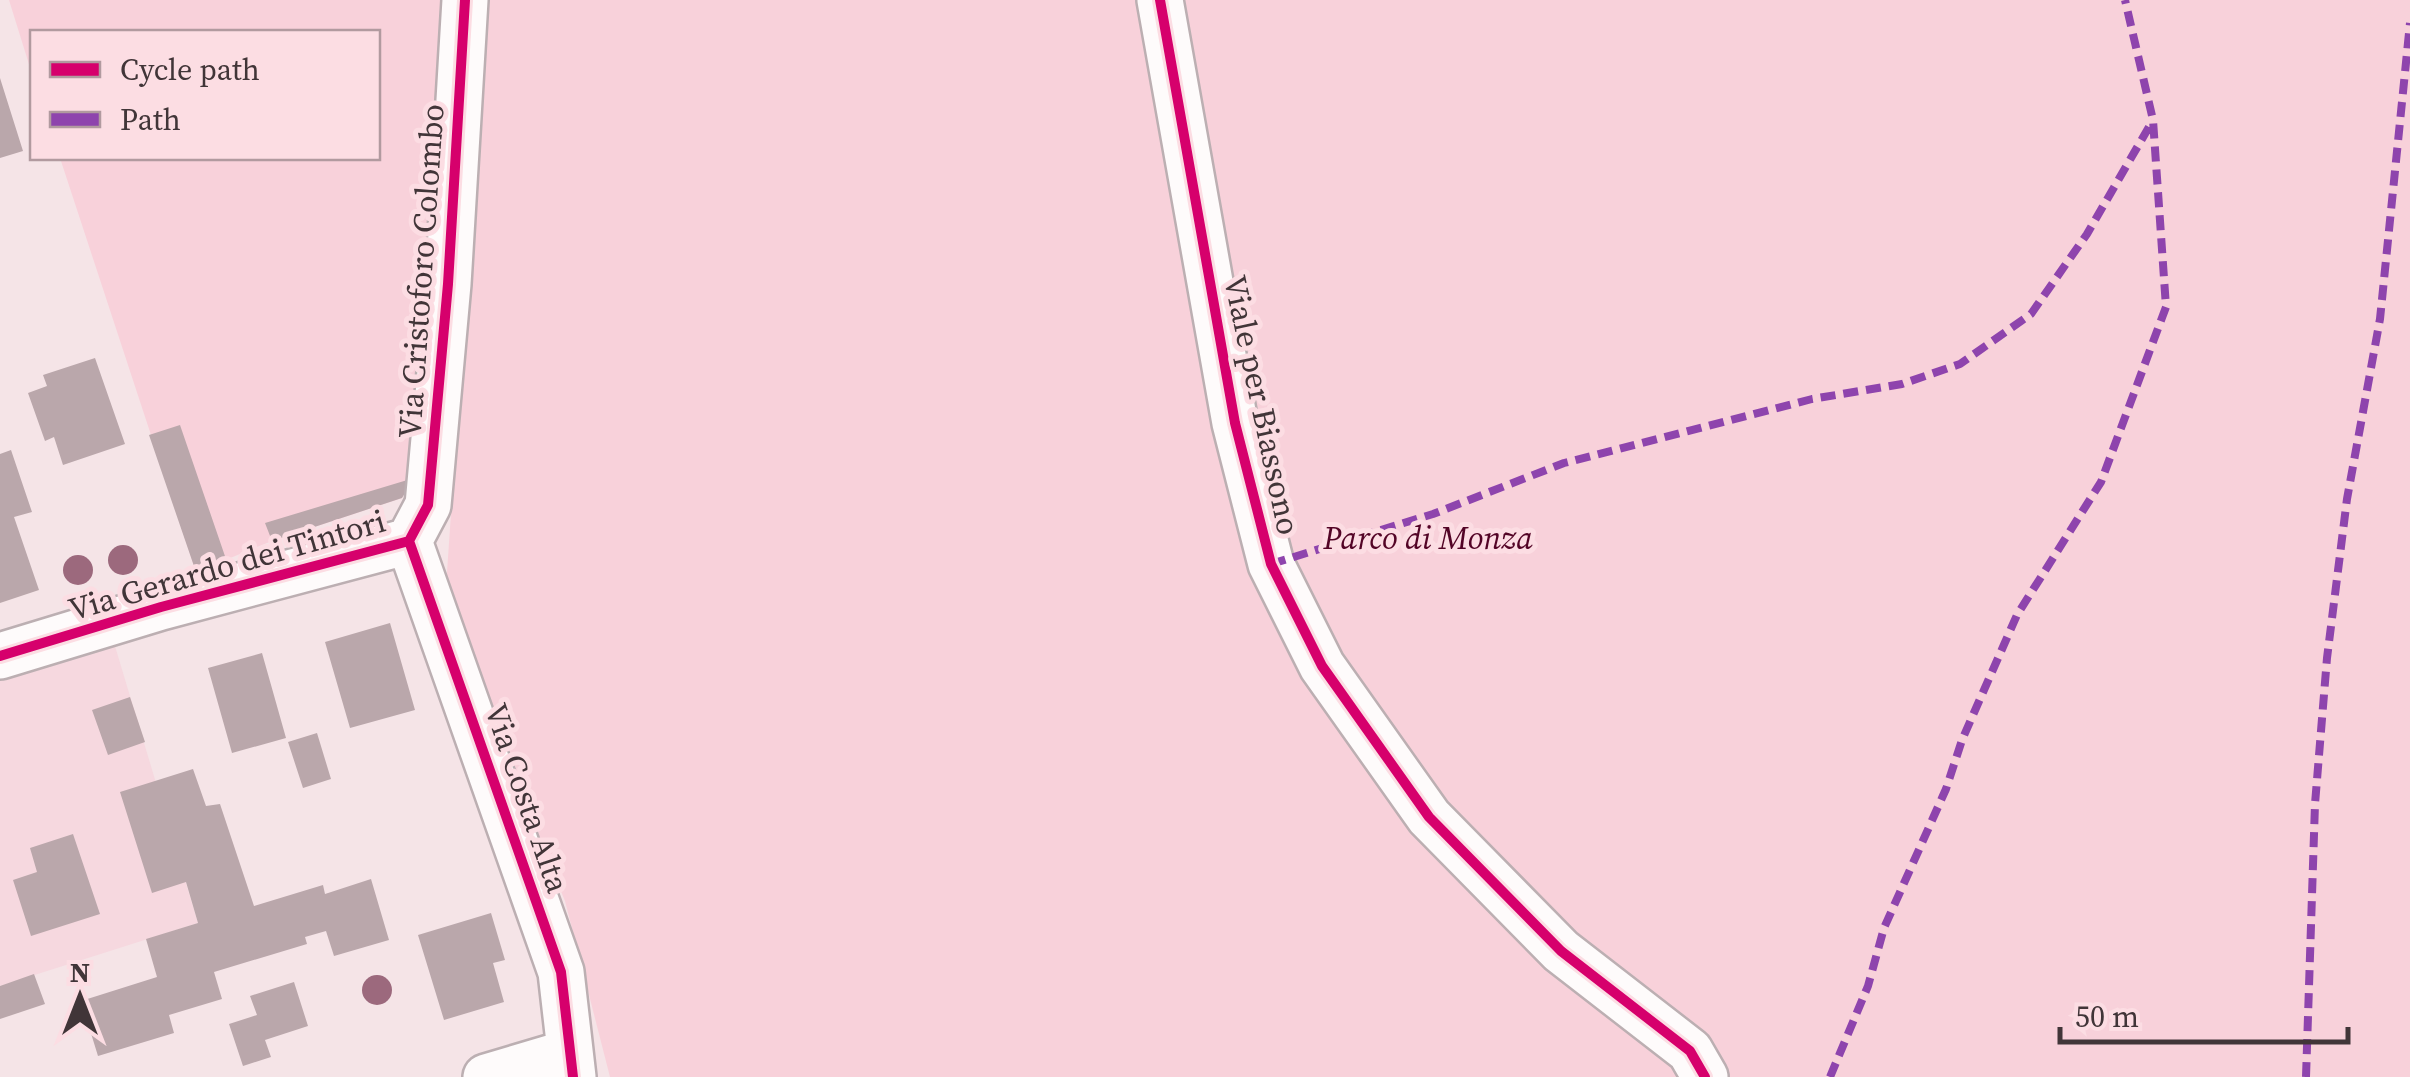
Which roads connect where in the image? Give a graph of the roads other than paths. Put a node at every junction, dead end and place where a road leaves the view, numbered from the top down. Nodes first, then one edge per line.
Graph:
1 (465, 0) edge
2 (1160, 0) edge
3 (409, 540) junction
4 (0, 656) edge
5 (572, 1065) edge
6 (486, 1077) edge
7 (1705, 1077) edge

1 - 3 street, Via Cristoforo Colombo
2 - 7 street, Viale per Biassono
3 - 4 street, Via Gerardo dei Tintori
3 - 5 street, Via Costa Alta
5 - 6 street

